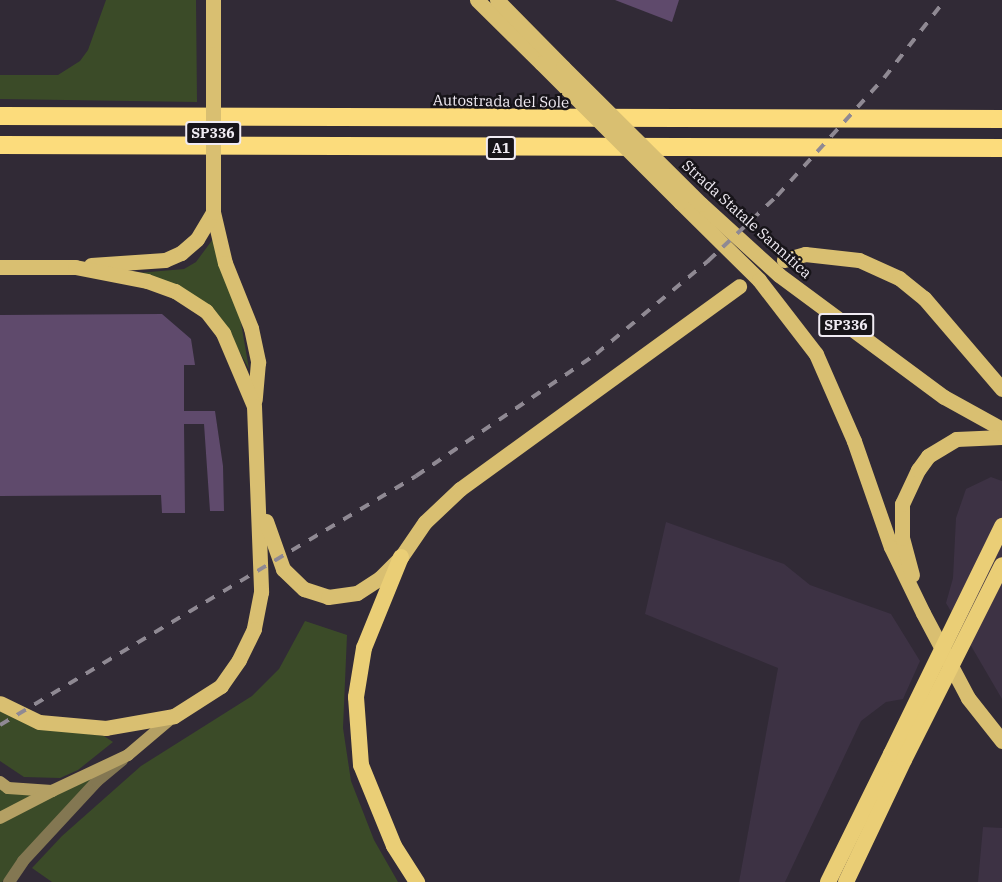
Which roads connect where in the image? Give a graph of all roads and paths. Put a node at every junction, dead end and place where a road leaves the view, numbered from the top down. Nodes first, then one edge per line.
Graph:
1 (213, 0) edge
2 (477, 0) edge
3 (497, 0) edge
4 (0, 116) edge
5 (1002, 120) edge
6 (0, 145) edge
7 (1002, 148) edge
8 (213, 212) junction
9 (784, 260) dead end
10 (0, 267) edge
11 (75, 267) junction
12 (739, 286) dead end
13 (1002, 389) edge
14 (254, 406) junction
15 (1002, 429) edge
16 (1002, 437) edge
17 (257, 480) junction
18 (1002, 526) edge
19 (401, 557) junction
20 (1002, 565) edge
21 (923, 613) junction
22 (0, 703) edge
23 (174, 716) junction
24 (1002, 741) edge
25 (128, 755) junction
26 (897, 757) junction
27 (0, 782) edge
28 (52, 791) junction
29 (0, 818) edge
30 (9, 882) edge
31 (417, 882) edge
32 (828, 882) edge
33 (846, 882) edge

1 - 8 main road, SP336, bridge
2 - 21 main road, Strada Statale Sannitica, bridge
3 - 15 main road, Strada Statale Sannitica / SP336, bridge
4 - 5 highway, Autostrada del Sole / A1
6 - 7 highway, A1
8 - 11 main road
8 - 14 main road
9 - 13 main road
10 - 11 main road
11 - 14 main road
12 - 19 main road
14 - 17 main road
16 - 21 main road
17 - 19 main road
17 - 23 main road
18 - 26 highway, bridge
19 - 31 highway
20 - 26 highway, bridge
21 - 24 main road
22 - 23 main road
23 - 25 main road
25 - 28 main road
25 - 30 street
26 - 32 highway
26 - 33 highway
27 - 28 main road
28 - 29 main road

